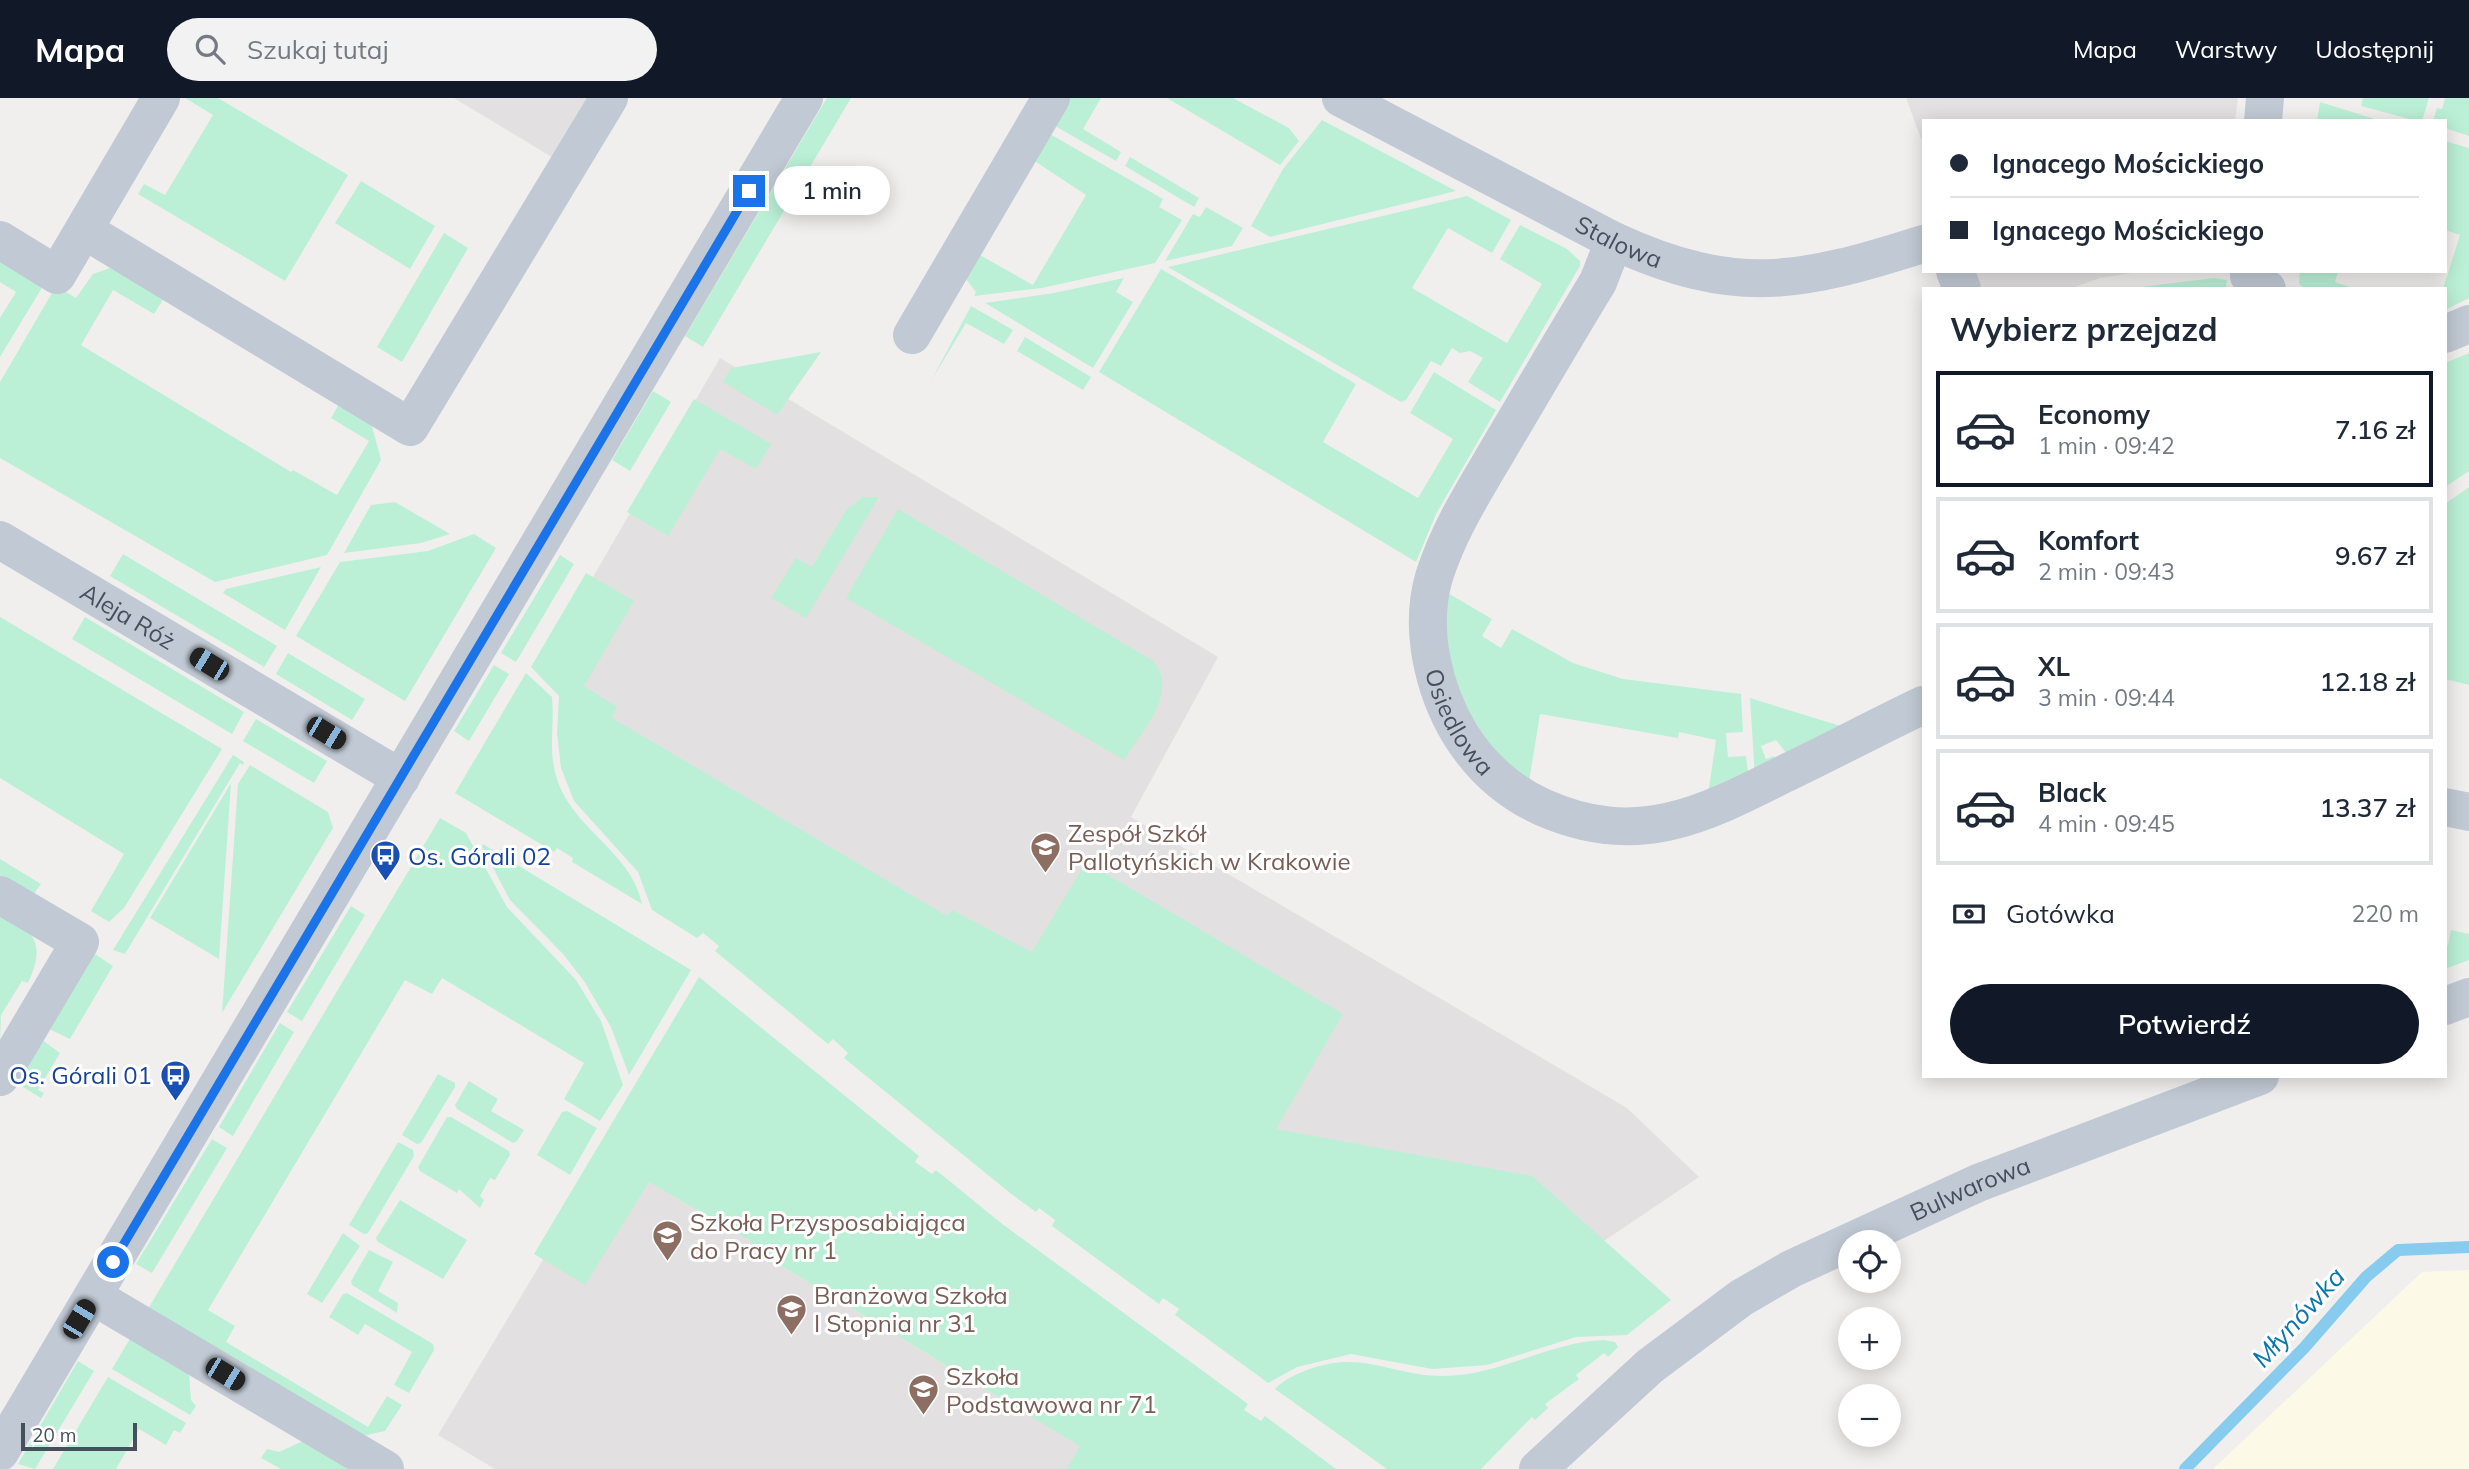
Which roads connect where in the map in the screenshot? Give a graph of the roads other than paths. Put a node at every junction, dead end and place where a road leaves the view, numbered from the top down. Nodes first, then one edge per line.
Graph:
1 (161, 98) edge
2 (609, 98) edge
3 (804, 98) edge
4 (1051, 98) edge
5 (1341, 98) edge
6 (2265, 98) edge
7 (2263, 119) edge
8 (84, 230) junction
9 (0, 240) edge
10 (1614, 241) junction
11 (1922, 244) edge
12 (2469, 324) edge
13 (2447, 333) edge
14 (912, 335) dead end
15 (0, 540) edge
16 (1922, 706) edge
17 (401, 778) junction
18 (2447, 808) edge
19 (2469, 813) edge
20 (0, 895) edge
21 (2469, 997) edge
22 (2447, 1005) edge
23 (0, 1077) edge
24 (2254, 1078) edge
25 (93, 1296) junction
26 (0, 1452) edge
27 (385, 1469) edge
28 (1538, 1469) edge

1 - 8 street
2 - 8 street
3 - 17 street
4 - 14 street
5 - 10 street, Stalowa
6 - 7 street
8 - 9 street
10 - 11 street, Stalowa
10 - 16 street, Osiedlowa
12 - 13 street
15 - 17 street, Aleja Róż
17 - 25 street
18 - 19 street
20 - 23 street
21 - 22 street
24 - 28 street, Bulwarowa
25 - 26 street
25 - 27 street

